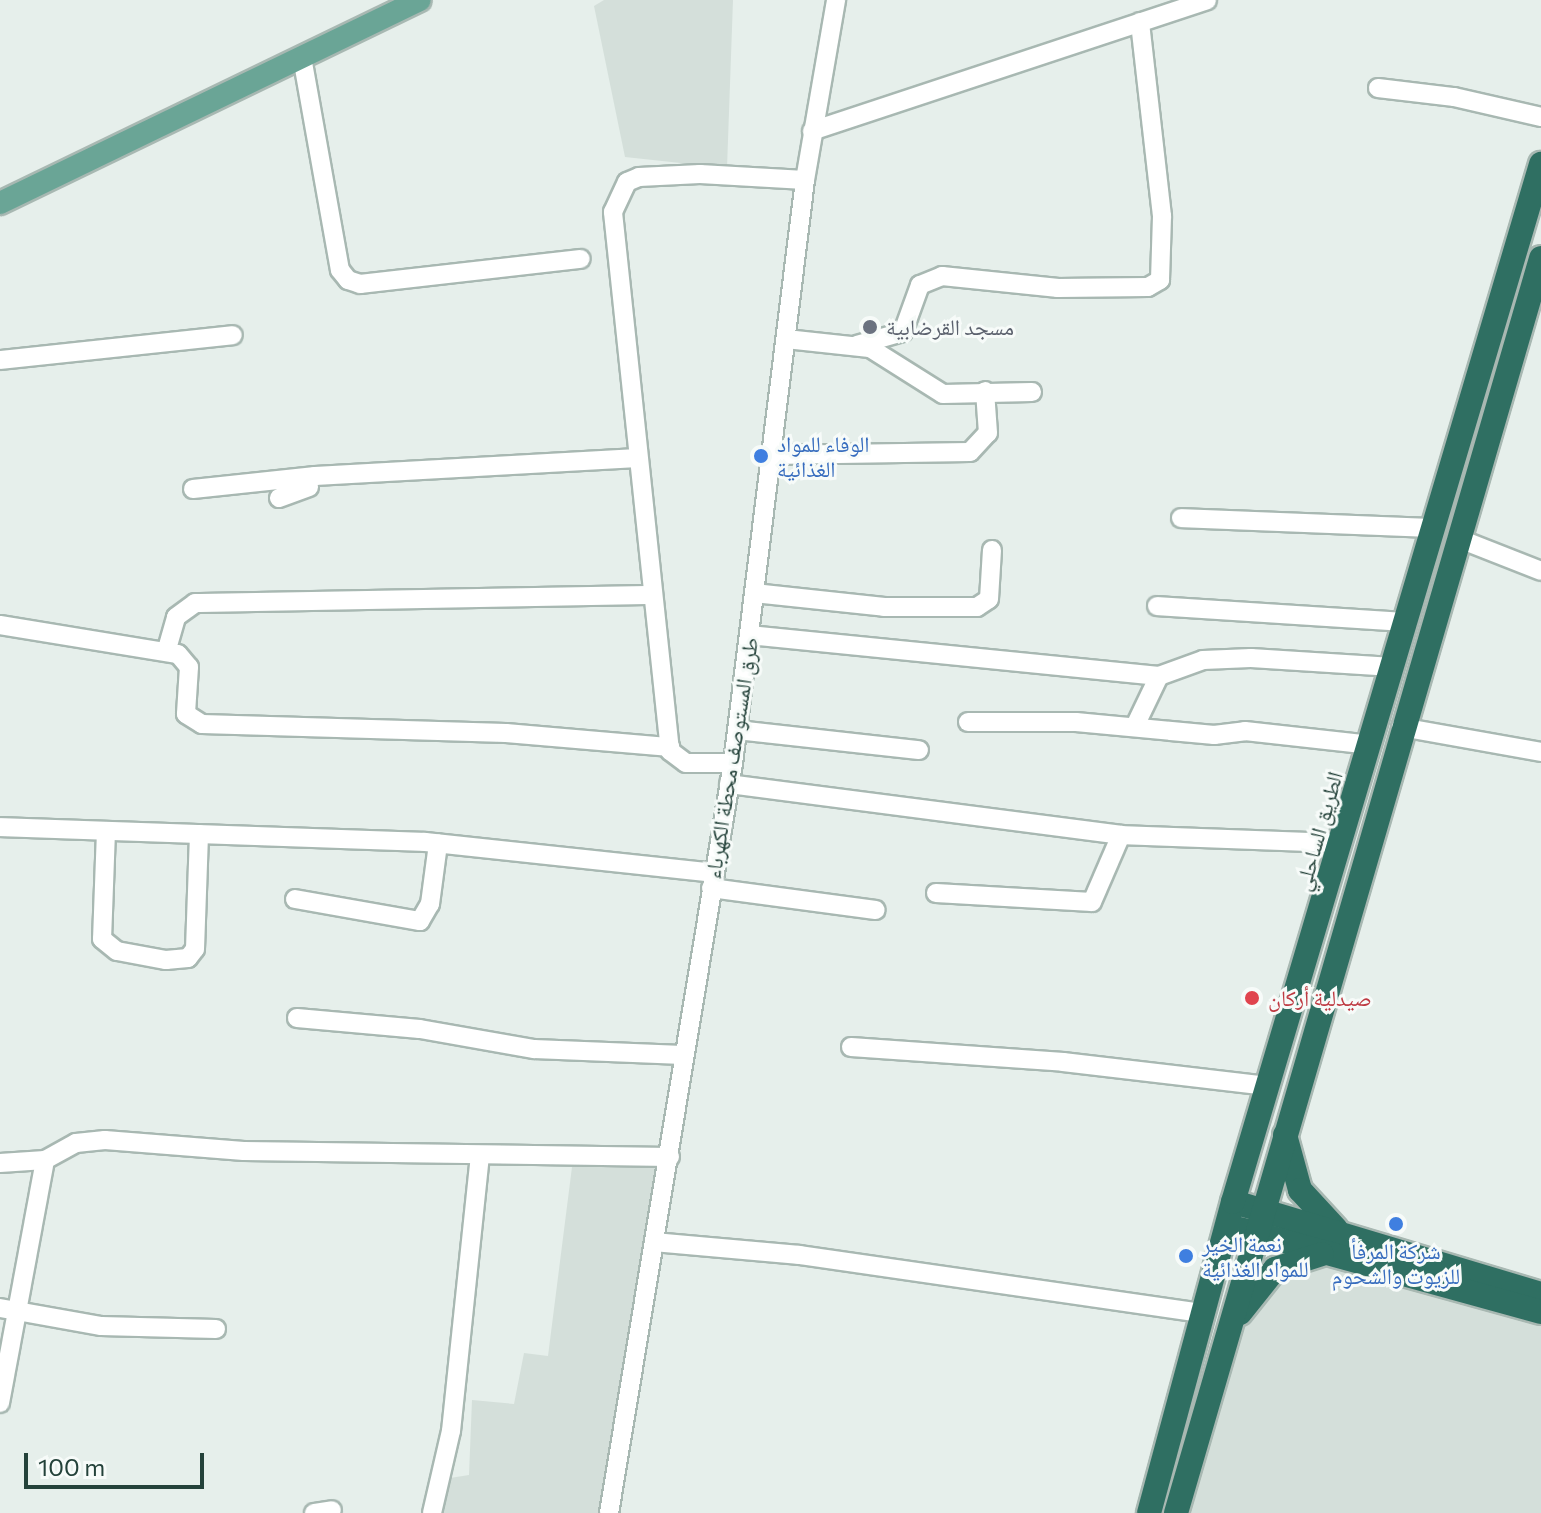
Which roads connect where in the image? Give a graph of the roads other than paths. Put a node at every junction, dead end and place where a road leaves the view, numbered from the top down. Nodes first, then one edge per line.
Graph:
1 (419, 0) edge
2 (836, 0) edge
3 (1207, 0) edge
4 (394, 6) edge
5 (1140, 22) junction
6 (302, 57) junction
7 (1378, 88) dead end
8 (1541, 117) edge
9 (812, 131) junction
10 (1541, 164) edge
11 (805, 180) junction
12 (0, 203) edge
13 (1541, 258) edge
14 (581, 259) dead end
15 (233, 335) dead end
16 (786, 339) junction
17 (857, 345) junction
18 (0, 360) edge
19 (985, 391) junction
20 (1032, 392) dead end
21 (772, 455) junction
22 (638, 465) junction
23 (193, 489) dead end
24 (279, 498) dead end
25 (1181, 518) dead end
26 (1446, 533) junction
27 (992, 550) dead end
28 (1541, 571) edge
29 (754, 593) junction
30 (652, 595) junction
31 (1157, 606) dead end
32 (1407, 622) junction
33 (0, 625) edge
34 (749, 635) junction
35 (167, 649) junction
36 (1393, 667) junction
37 (1159, 676) junction
38 (968, 722) dead end
39 (1135, 726) junction
40 (1401, 727) junction
41 (737, 730) junction
42 (1371, 745) junction
43 (670, 747) junction
44 (919, 750) dead end
45 (1541, 752) edge
46 (733, 763) junction
47 (729, 784) junction
48 (0, 827) edge
49 (106, 831) junction
50 (199, 834) junction
51 (1121, 835) junction
52 (1341, 843) junction
53 (438, 844) junction
54 (712, 881) junction
55 (936, 893) dead end
56 (295, 899) dead end
57 (876, 910) dead end
58 (297, 1018) dead end
59 (851, 1047) dead end
60 (683, 1055) junction
61 (1268, 1086) junction
62 (1284, 1131) junction
63 (480, 1156) junction
64 (670, 1157) junction
65 (45, 1160) junction
66 (0, 1163) edge
67 (1230, 1214) junction
68 (1257, 1221) junction
69 (654, 1242) junction
70 (1342, 1245) junction
71 (1541, 1294) edge
72 (7, 1311) edge
73 (1541, 1312) edge
74 (1203, 1313) junction
75 (1229, 1328) junction
76 (216, 1329) dead end
77 (0, 1403) edge
78 (432, 1513) edge
79 (609, 1513) edge
80 (1149, 1513) edge
81 (1176, 1513) edge

1 - 4 main road
2 - 9 street, طرق المستوصف محطة الكهرباء
3 - 5 street
4 - 6 main road
5 - 9 street
5 - 17 street
6 - 12 main road
6 - 14 street
7 - 8 street
9 - 11 street, طرق المستوصف محطة الكهرباء
10 - 26 highway, الطريق الساحلي
11 - 16 street, طرق المستوصف محطة الكهرباء
11 - 22 street
13 - 26 highway, الطريق الساحلي
15 - 18 street
16 - 17 street
16 - 21 street, طرق المستوصف محطة الكهرباء
17 - 19 street
19 - 20 street
19 - 21 street
21 - 29 street, طرق المستوصف محطة الكهرباء
22 - 23 street
22 - 24 street
22 - 30 street
25 - 26 street
26 - 28 street
26 - 32 highway, الطريق الساحلي
26 - 40 highway, الطريق الساحلي
27 - 29 street
29 - 34 street, طرق المستوصف محطة الكهرباء
30 - 35 street
30 - 43 street
31 - 32 street
32 - 36 highway, الطريق الساحلي
33 - 35 street
34 - 37 street
34 - 41 street, طرق المستوصف محطة الكهرباء
35 - 43 street
36 - 37 street
36 - 42 highway, الطريق الساحلي
37 - 39 street
38 - 39 street
39 - 42 street
40 - 45 street
40 - 62 highway, الطريق الساحلي
41 - 44 street
41 - 46 street, طرق المستوصف محطة الكهرباء
42 - 52 highway, الطريق الساحلي
43 - 46 street
46 - 47 street, طرق المستوصف محطة الكهرباء
47 - 51 street
47 - 54 street, طرق المستوصف محطة الكهرباء
48 - 49 street
49 - 50 street
49 - 50 street
50 - 53 street
51 - 52 street
51 - 55 street
52 - 61 highway, الطريق الساحلي
53 - 54 street
53 - 56 street
54 - 57 street
54 - 60 street, طرق المستوصف محطة الكهرباء
58 - 60 street
59 - 61 street
60 - 64 street, طرق المستوصف محطة الكهرباء
61 - 67 highway, الطريق الساحلي
62 - 68 highway, الطريق الساحلي
62 - 70 highway
63 - 64 street
63 - 65 street
63 - 78 street
64 - 69 street, طرق المستوصف محطة الكهرباء
65 - 66 street
65 - 72 street
67 - 68 highway
67 - 74 highway, الطريق الساحلي
68 - 70 highway
68 - 75 highway, الطريق الساحلي
69 - 74 street
69 - 79 street, طرق المستوصف محطة الكهرباء
70 - 71 highway
70 - 73 highway
70 - 75 highway
72 - 76 street
72 - 77 street
74 - 80 highway, الطريق الساحلي
75 - 81 highway, الطريق الساحلي

